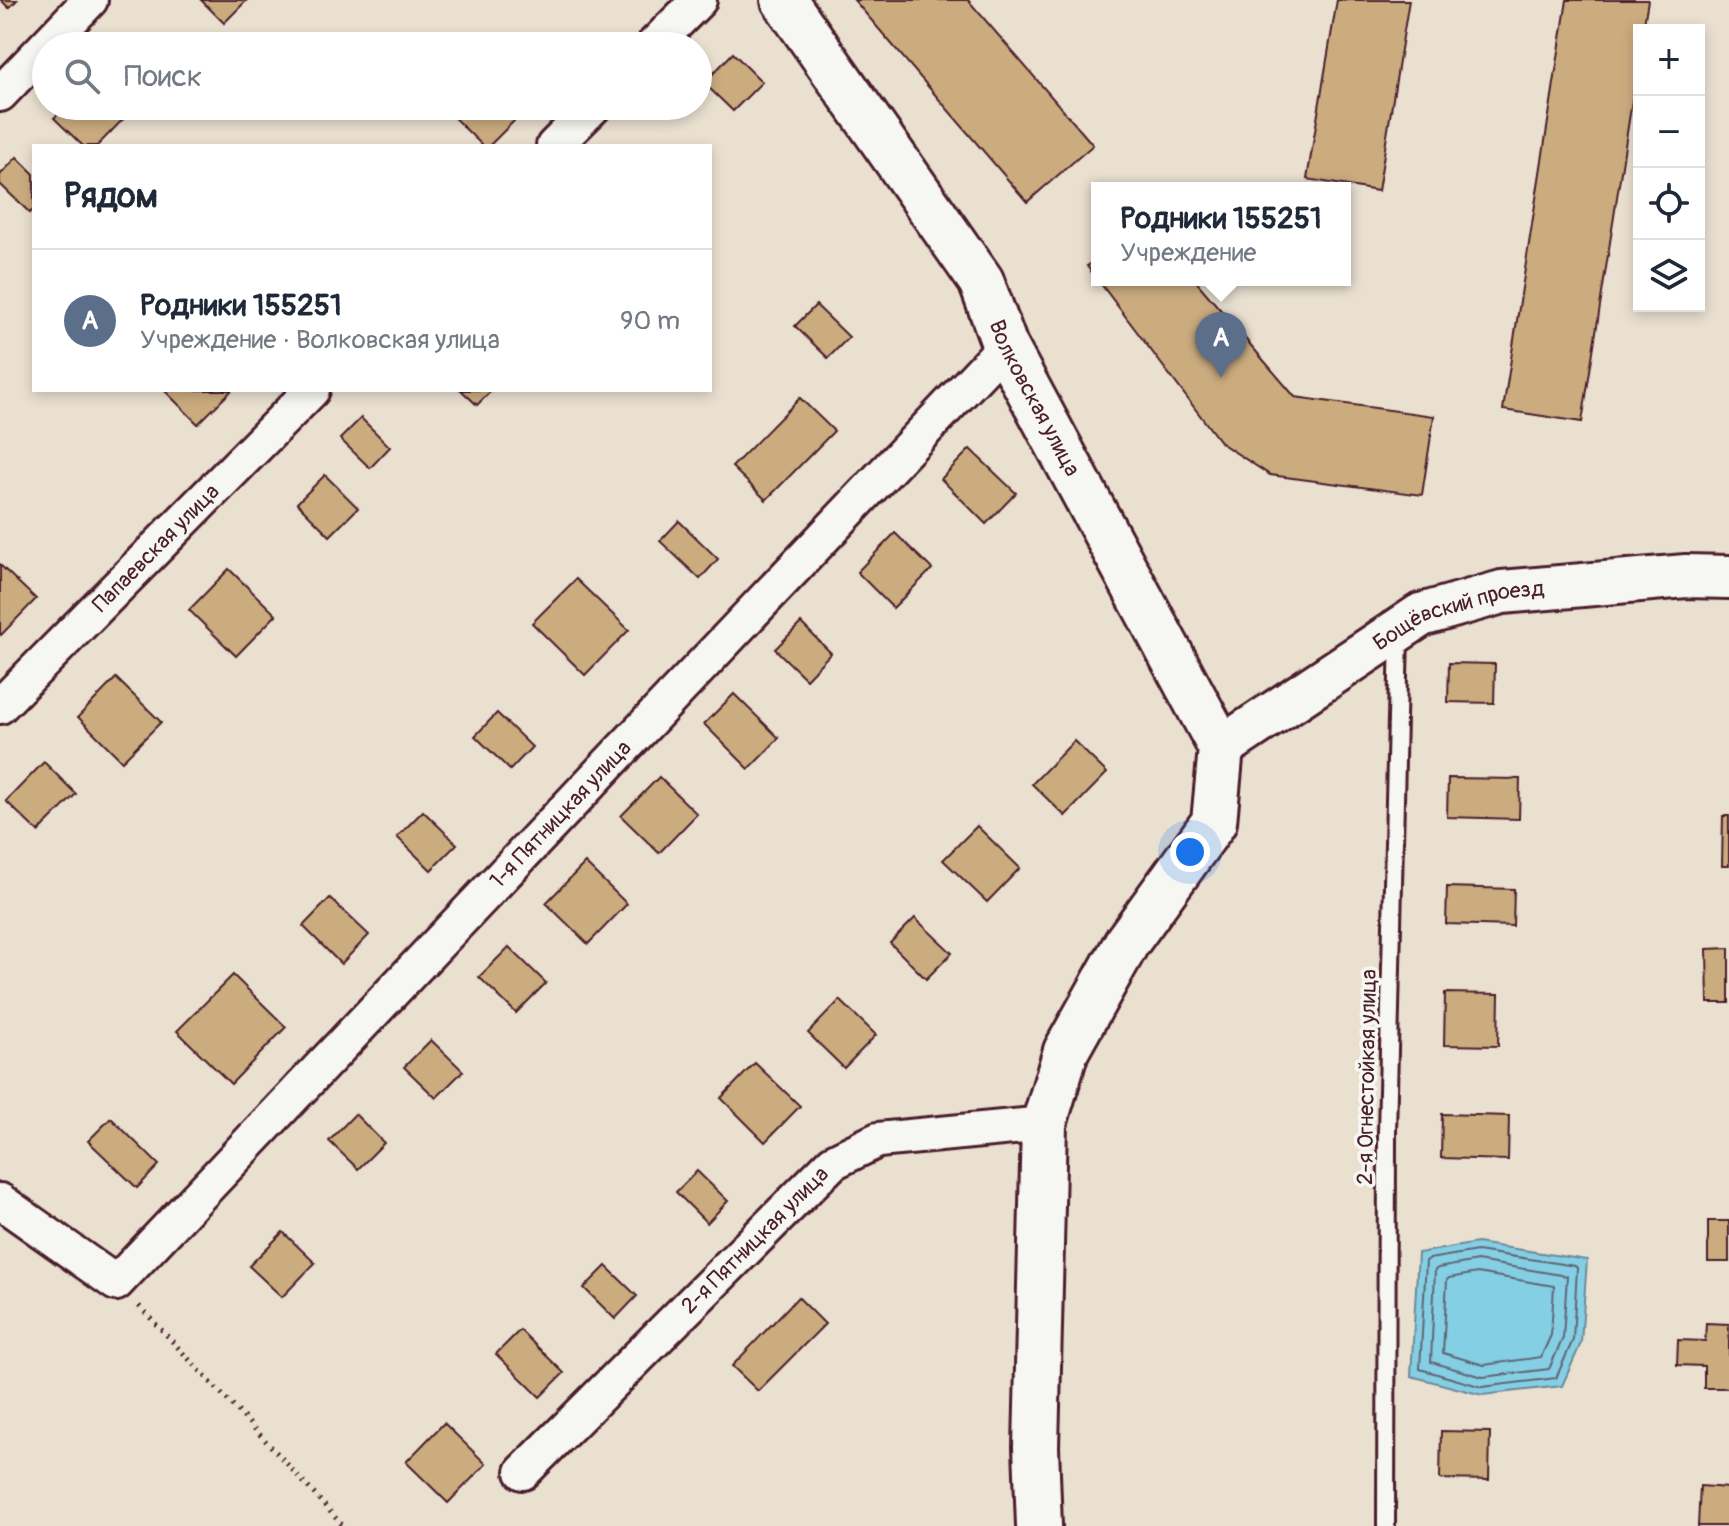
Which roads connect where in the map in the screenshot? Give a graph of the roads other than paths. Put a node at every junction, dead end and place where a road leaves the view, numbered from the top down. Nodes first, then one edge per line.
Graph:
1 (90, 0) edge
2 (699, 0) edge
3 (784, 0) edge
4 (59, 32) edge
5 (667, 32) edge
6 (32, 61) edge
7 (0, 94) edge
8 (580, 120) edge
9 (556, 144) edge
10 (1005, 346) junction
11 (310, 392) edge
12 (1729, 577) edge
13 (1400, 630) junction
14 (0, 706) edge
15 (1221, 748) junction
16 (1044, 1124) junction
17 (0, 1201) edge
18 (523, 1472) dead end
19 (1039, 1526) edge
20 (1386, 1526) edge

1 - 4 street
2 - 5 street
3 - 10 main road, Волковская улица
6 - 7 street
8 - 9 street
10 - 15 main road, Волковская улица
10 - 17 street, 1-я Пятницкая улица
11 - 14 street, Папаевская улица
12 - 13 street, Бощёвский проезд
13 - 15 street, Бощёвский проезд
13 - 20 lane, 2-я Огнестойкая улица
15 - 16 main road
16 - 18 street, 2-я Пятницкая улица
16 - 19 main road

